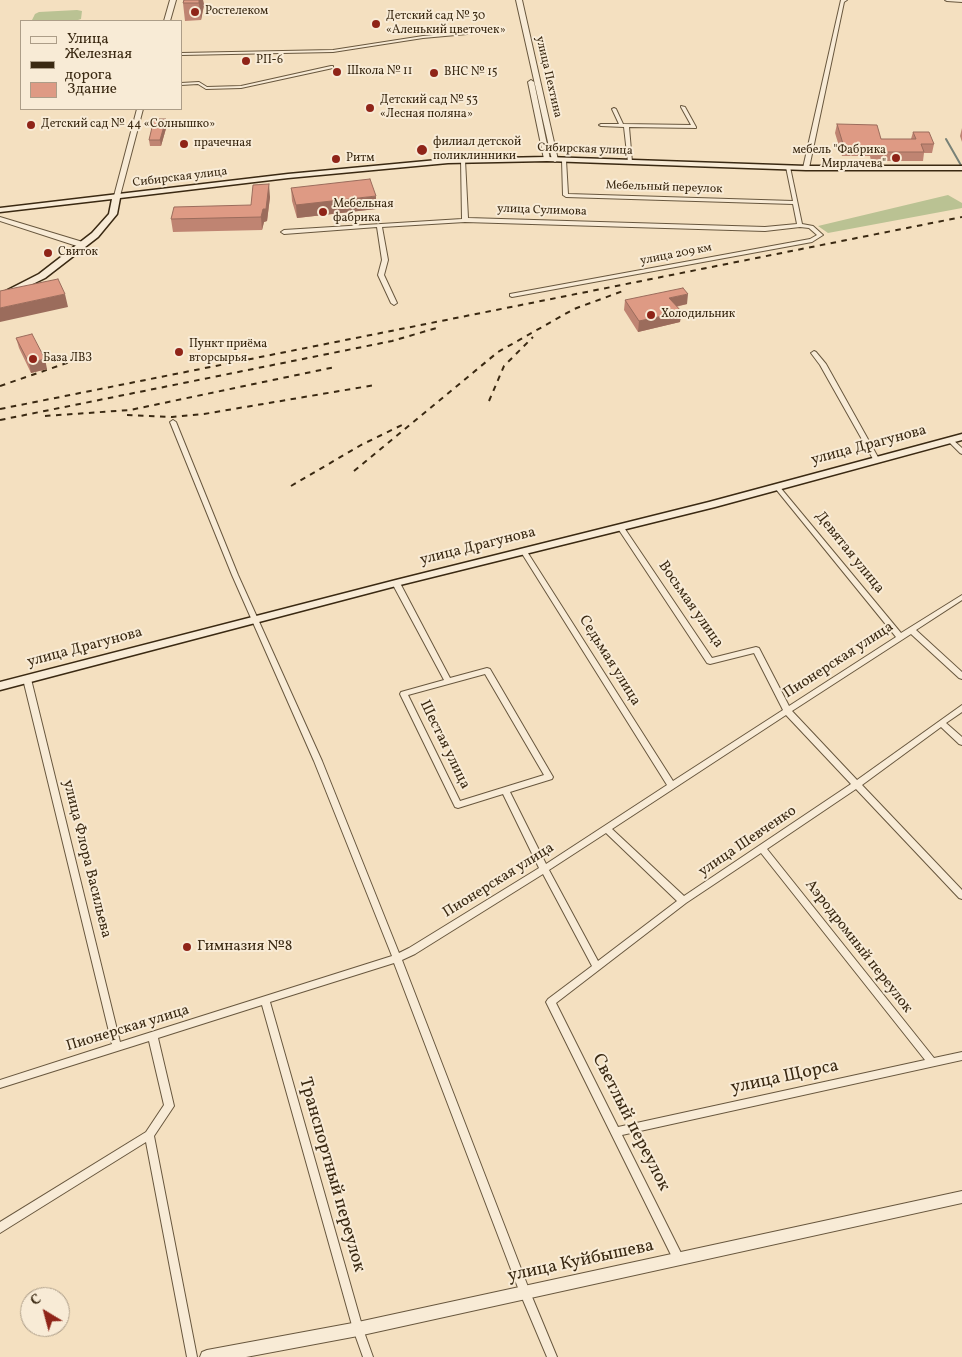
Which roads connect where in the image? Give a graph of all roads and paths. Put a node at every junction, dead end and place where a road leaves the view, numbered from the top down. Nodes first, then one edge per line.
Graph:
1 (173, 0) edge
2 (513, 0) edge
3 (519, 0) edge
4 (947, 0) edge
5 (843, 1) edge
6 (962, 1) edge
7 (167, 20) edge
8 (465, 32) dead end
9 (182, 54) edge
10 (331, 67) dead end
11 (182, 84) edge
12 (683, 106) dead end
13 (614, 109) dead end
14 (140, 110) edge
15 (601, 125) dead end
16 (624, 126) junction
17 (463, 160) junction
18 (551, 160) junction
19 (564, 160) junction
20 (630, 162) junction
21 (788, 167) junction
22 (806, 168) junction
23 (962, 168) edge
24 (117, 196) junction
25 (796, 203) junction
26 (0, 210) edge
27 (0, 219) edge
28 (465, 220) junction
29 (800, 225) junction
30 (379, 226) junction
31 (284, 232) dead end
32 (83, 245) junction
33 (512, 295) dead end
34 (0, 297) edge
35 (394, 303) dead end
36 (814, 353) dead end
37 (173, 422) dead end
38 (962, 437) edge
39 (950, 440) junction
40 (962, 452) edge
41 (876, 459) junction
42 (777, 487) junction
43 (621, 528) junction
44 (524, 552) junction
45 (396, 583) junction
46 (962, 597) edge
47 (256, 620) junction
48 (911, 630) junction
49 (900, 637) junction
50 (962, 676) edge
51 (27, 678) junction
52 (448, 681) junction
53 (0, 686) edge
54 (962, 708) edge
55 (788, 712) junction
56 (941, 723) junction
57 (962, 742) edge
58 (856, 785) junction
59 (671, 786) junction
60 (505, 790) junction
61 (606, 828) junction
62 (763, 849) junction
63 (544, 869) junction
64 (962, 896) edge
65 (683, 901) junction
66 (397, 958) junction
67 (597, 967) junction
68 (265, 1000) junction
69 (551, 1002) joint
70 (153, 1036) junction
71 (117, 1047) junction
72 (962, 1056) edge
73 (932, 1062) junction
74 (0, 1084) edge
75 (616, 1132) junction
76 (149, 1135) junction
77 (962, 1197) edge
78 (0, 1228) edge
79 (679, 1260) junction
80 (525, 1293) junction
81 (358, 1329) junction
82 (192, 1357) edge
83 (207, 1357) edge
84 (368, 1357) edge
85 (552, 1357) edge

1 - 7 street
2 - 18 street, улица Пехтина
3 - 18 street, улица Пехтина
4 - 6 street
5 - 22 street
8 - 9 street
10 - 11 street
12 - 16 street
13 - 16 street
14 - 24 street
15 - 16 street
16 - 20 street
17 - 18 main road, Сибирская улица
17 - 24 main road, Сибирская улица
17 - 28 street
18 - 19 main road, Сибирская улица
19 - 20 main road, Сибирская улица
19 - 25 street, Мебельный переулок
20 - 21 main road, Сибирская улица
21 - 22 main road, Сибирская улица
21 - 25 street
22 - 23 main road, Сибирская улица
24 - 26 main road, Сибирская улица
24 - 32 main road
25 - 29 street
27 - 32 street
28 - 29 street, улица Сулимова
28 - 30 street, улица Сулимова
29 - 33 street, улица 209 км
30 - 31 street, улица Сулимова
30 - 35 street
32 - 34 main road
36 - 41 street
37 - 47 street
38 - 39 main road, улица Драгунова
39 - 40 street
39 - 41 main road, улица Драгунова
41 - 42 main road, улица Драгунова
42 - 43 main road, улица Драгунова
42 - 49 street, Девятая улица
43 - 44 main road, улица Драгунова
43 - 55 street, Восьмая улица
44 - 45 main road, улица Драгунова
44 - 59 street, Седьмая улица
45 - 47 main road, улица Драгунова
45 - 52 street
46 - 48 street, Пионерская улица
47 - 51 main road, улица Драгунова
47 - 66 street
48 - 49 street, Пионерская улица
48 - 50 street
49 - 55 street, Пионерская улица
51 - 53 main road, улица Драгунова
51 - 71 street, улица Флора Васильева
52 - 60 street, Шестая улица
52 - 60 street, Шестая улица
54 - 56 street, улица Шевченко
55 - 58 street
55 - 59 street, Пионерская улица
56 - 57 street
56 - 58 street, улица Шевченко
58 - 62 street, улица Шевченко
58 - 64 street
59 - 61 street, Пионерская улица
60 - 63 street
61 - 63 street, Пионерская улица
61 - 65 street
62 - 65 street, улица Шевченко
62 - 73 street, Аэродромный переулок
63 - 66 street, Пионерская улица
63 - 67 street
65 - 67 street, улица Шевченко
66 - 68 street, Пионерская улица
66 - 80 street
67 - 69 street, улица Шевченко
68 - 70 street, Пионерская улица
68 - 81 street, Транспортный переулок
69 - 75 street, Светлый переулок
70 - 71 street, Пионерская улица
70 - 76 street
71 - 74 street, Пионерская улица
72 - 73 street, улица Щорса
73 - 75 street, улица Щорса
75 - 79 street, Светлый переулок
76 - 78 street
76 - 82 street
77 - 79 street, улица Куйбышева
79 - 80 street, улица Куйбышева
80 - 81 street, улица Куйбышева
80 - 85 street
81 - 83 street, улица Куйбышева
81 - 84 street, Транспортный переулок

